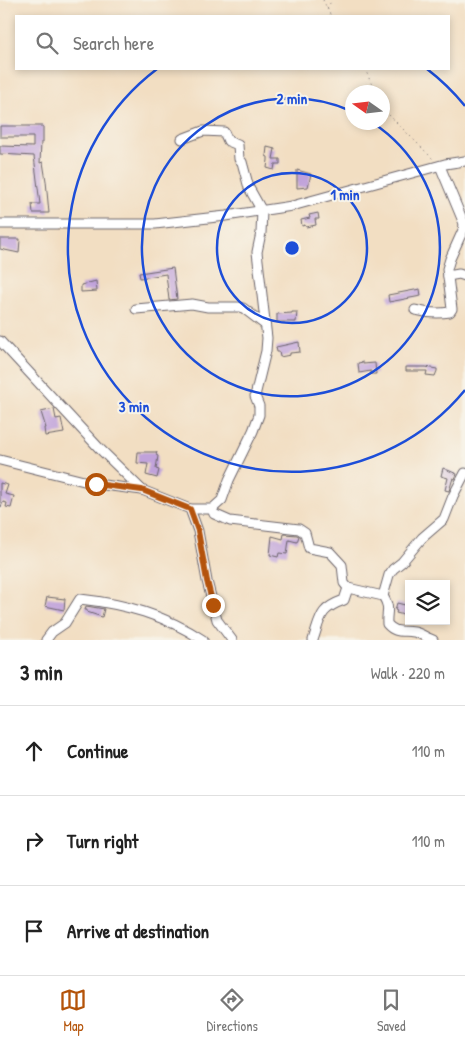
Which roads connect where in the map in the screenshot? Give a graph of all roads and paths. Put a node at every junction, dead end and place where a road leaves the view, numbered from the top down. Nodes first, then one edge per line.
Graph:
1 (324, 0) edge
2 (332, 0) edge
3 (327, 9) junction
4 (330, 15) edge
5 (365, 70) edge
6 (372, 85) edge
7 (390, 116) edge
8 (182, 138) dead end
9 (465, 161) edge
10 (440, 166) junction
11 (262, 211) junction
12 (0, 224) edge
13 (464, 225) edge
14 (448, 276) junction
15 (465, 276) edge
16 (136, 309) dead end
17 (415, 310) dead end
18 (264, 324) junction
19 (0, 341) edge
20 (0, 462) edge
21 (464, 477) edge
22 (142, 490) junction
23 (212, 508) junction
24 (190, 509) junction
25 (348, 588) junction
26 (383, 596) junction
27 (46, 640) edge
28 (203, 640) edge
29 (232, 640) edge
30 (313, 640) edge
31 (433, 640) edge

1 - 3 path
2 - 3 path
3 - 4 path
5 - 6 path
7 - 10 path
8 - 11 street
9 - 10 street
10 - 11 street
10 - 13 street
11 - 12 street
11 - 18 street
13 - 14 street
14 - 15 street
14 - 17 street
16 - 18 street
18 - 23 street
19 - 22 street
20 - 22 street
21 - 26 street
22 - 24 street
23 - 24 street
23 - 25 street
24 - 29 street
25 - 26 street
25 - 30 street
26 - 31 street
27 - 28 street

